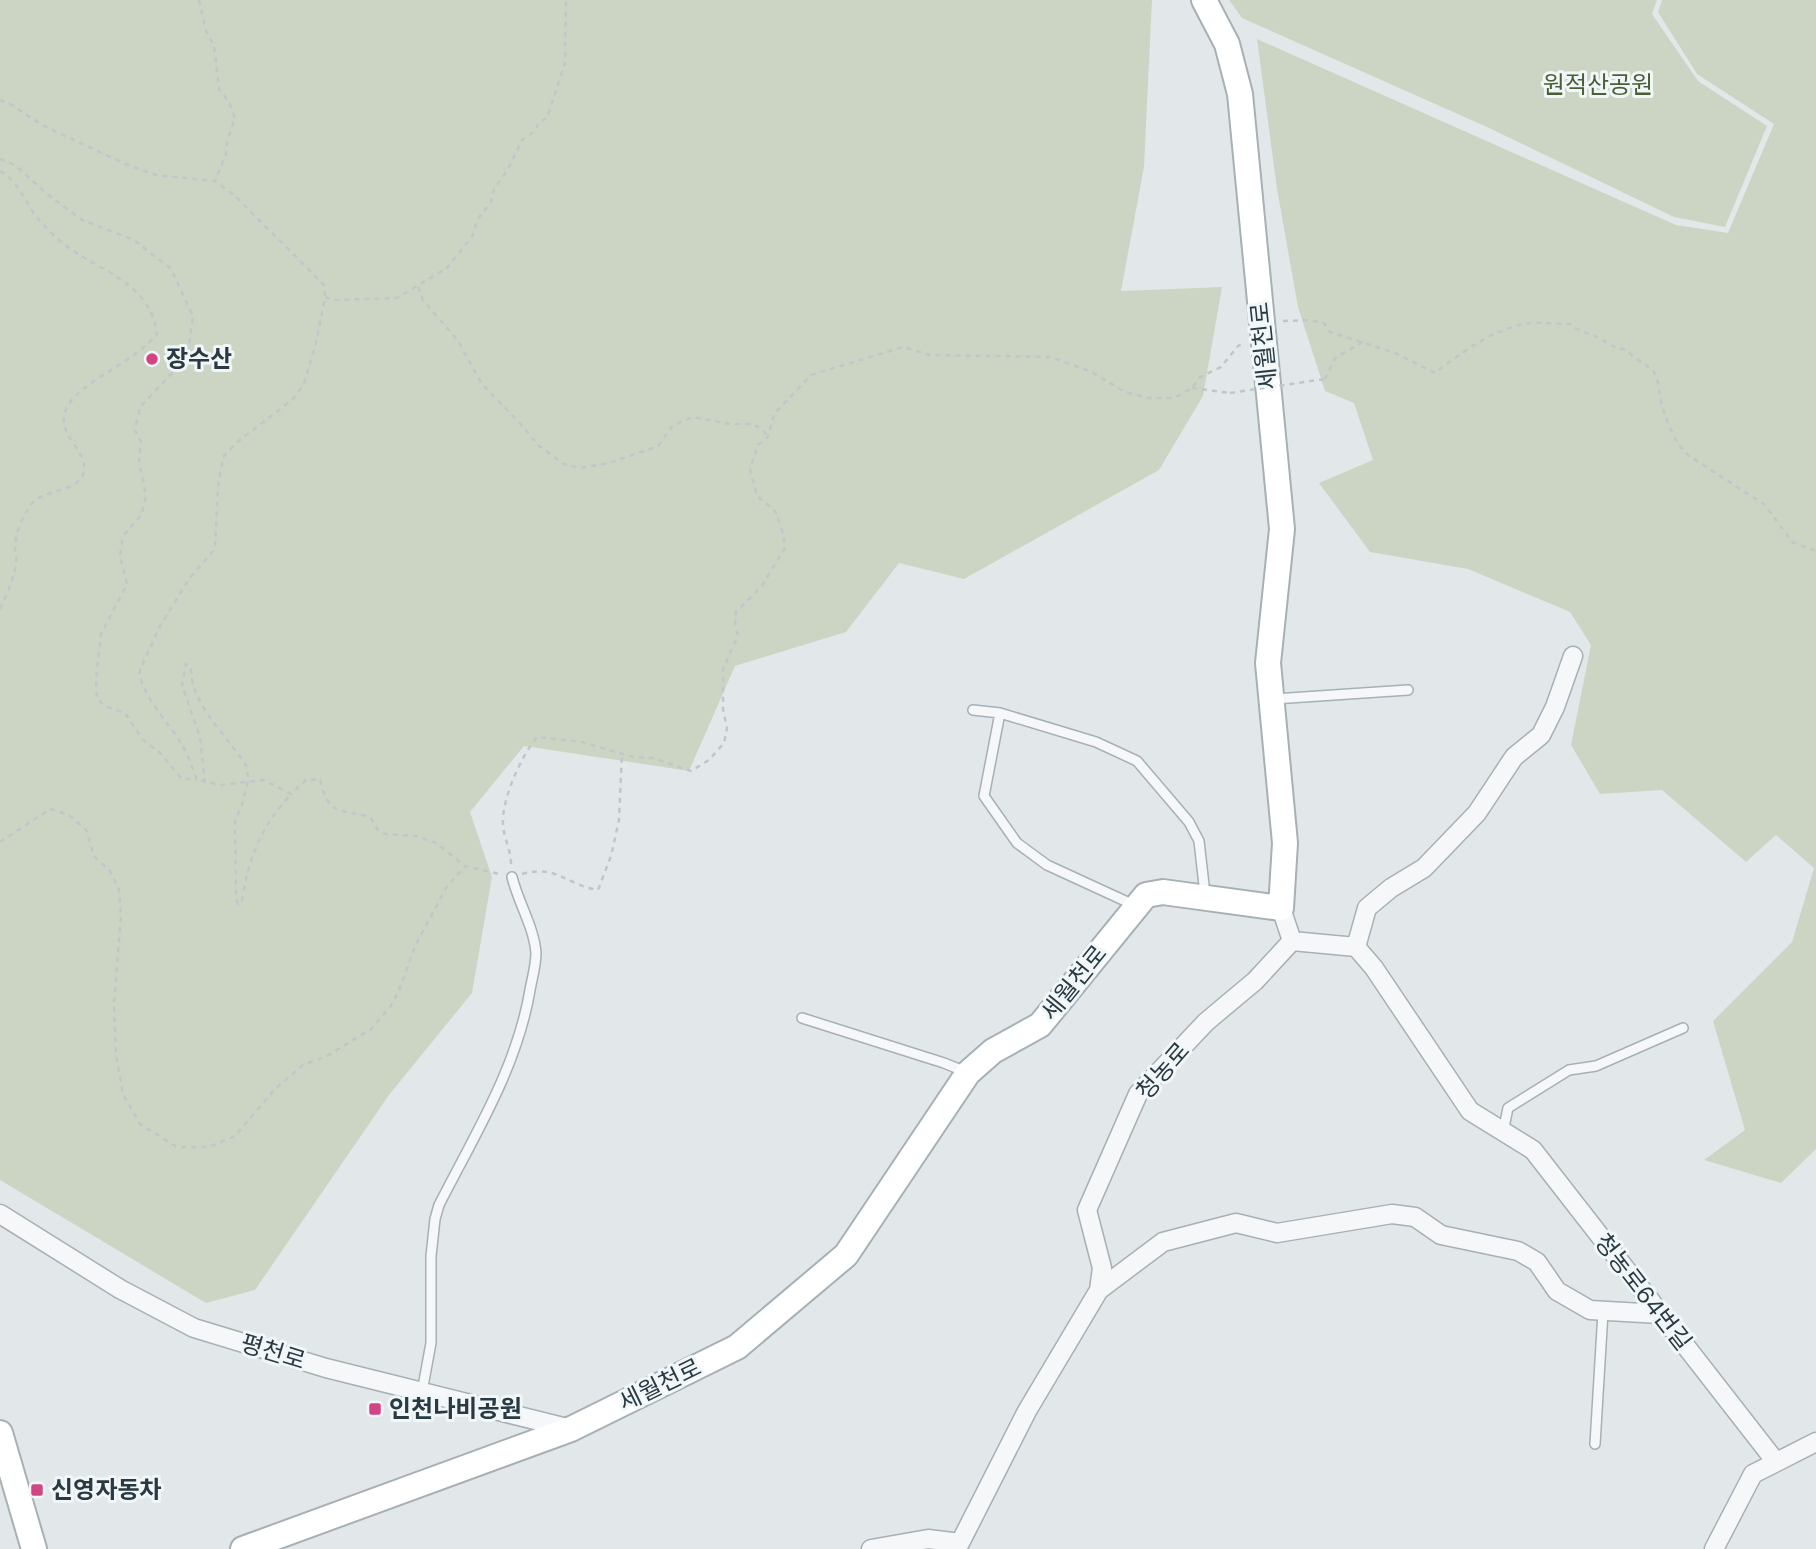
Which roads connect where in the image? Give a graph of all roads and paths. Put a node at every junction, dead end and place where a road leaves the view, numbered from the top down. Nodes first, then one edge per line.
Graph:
1 (199, 0) edge
2 (566, 0) edge
3 (1204, 0) edge
4 (0, 100) edge
5 (0, 159) edge
6 (0, 170) edge
7 (215, 181) junction
8 (418, 287) junction
9 (325, 297) junction
10 (1263, 330) junction
11 (1363, 342) junction
12 (1192, 388) junction
13 (768, 437) junction
14 (1816, 551) edge
15 (0, 609) edge
16 (1573, 656) dead end
17 (1408, 690) dead end
18 (1272, 699) junction
19 (973, 710) dead end
20 (1000, 713) junction
21 (622, 753) junction
22 (197, 780) junction
23 (248, 781) junction
24 (205, 783) junction
25 (291, 794) junction
26 (0, 842) edge
27 (465, 866) junction
28 (512, 877) junction
29 (1205, 897) junction
30 (1136, 906) junction
31 (1281, 908) junction
32 (1292, 941) junction
33 (1356, 947) junction
34 (802, 1018) dead end
35 (1683, 1028) dead end
36 (968, 1073) junction
37 (1503, 1132) junction
38 (0, 1214) edge
39 (1099, 1290) junction
40 (1603, 1312) junction
41 (1660, 1314) junction
42 (422, 1392) junction
43 (571, 1429) junction
44 (0, 1433) edge
45 (1816, 1442) edge
46 (1595, 1444) dead end
47 (1776, 1462) junction
48 (967, 1546) edge
49 (34, 1549) edge
50 (243, 1549) edge
51 (871, 1549) edge
52 (1714, 1549) edge

1 - 7 path
2 - 8 path
3 - 10 street, 세월천로
4 - 7 path
5 - 22 path
6 - 15 path
7 - 9 path
8 - 9 path
8 - 13 path
9 - 22 path
10 - 11 path
10 - 12 path
10 - 18 street, 세월천로
11 - 12 path, bridge
11 - 14 path
12 - 13 path
13 - 21 path
16 - 33 street
17 - 18 lane
18 - 31 street, 세월천로
19 - 20 lane
20 - 29 lane
20 - 30 lane
21 - 28 path
21 - 28 path
22 - 24 path
23 - 24 path
23 - 24 path
23 - 25 path
23 - 25 path
25 - 27 path
26 - 27 path
27 - 28 path
28 - 42 lane
29 - 30 street, 세월천로
29 - 31 street, 세월천로
30 - 36 street, 세월천로
31 - 32 street, 세월천로
32 - 33 street
32 - 39 street, 청농로
33 - 37 street, 청농로64번길
34 - 36 lane
35 - 37 lane
36 - 43 street, 세월천로
37 - 41 street, 청농로64번길
38 - 42 street, 평천로
39 - 40 street
39 - 48 street
40 - 41 street
40 - 46 lane
41 - 47 street, 청농로64번길
42 - 43 street, 평천로
43 - 50 street, 세월천로
44 - 49 street
45 - 47 street
47 - 52 street
48 - 51 street

